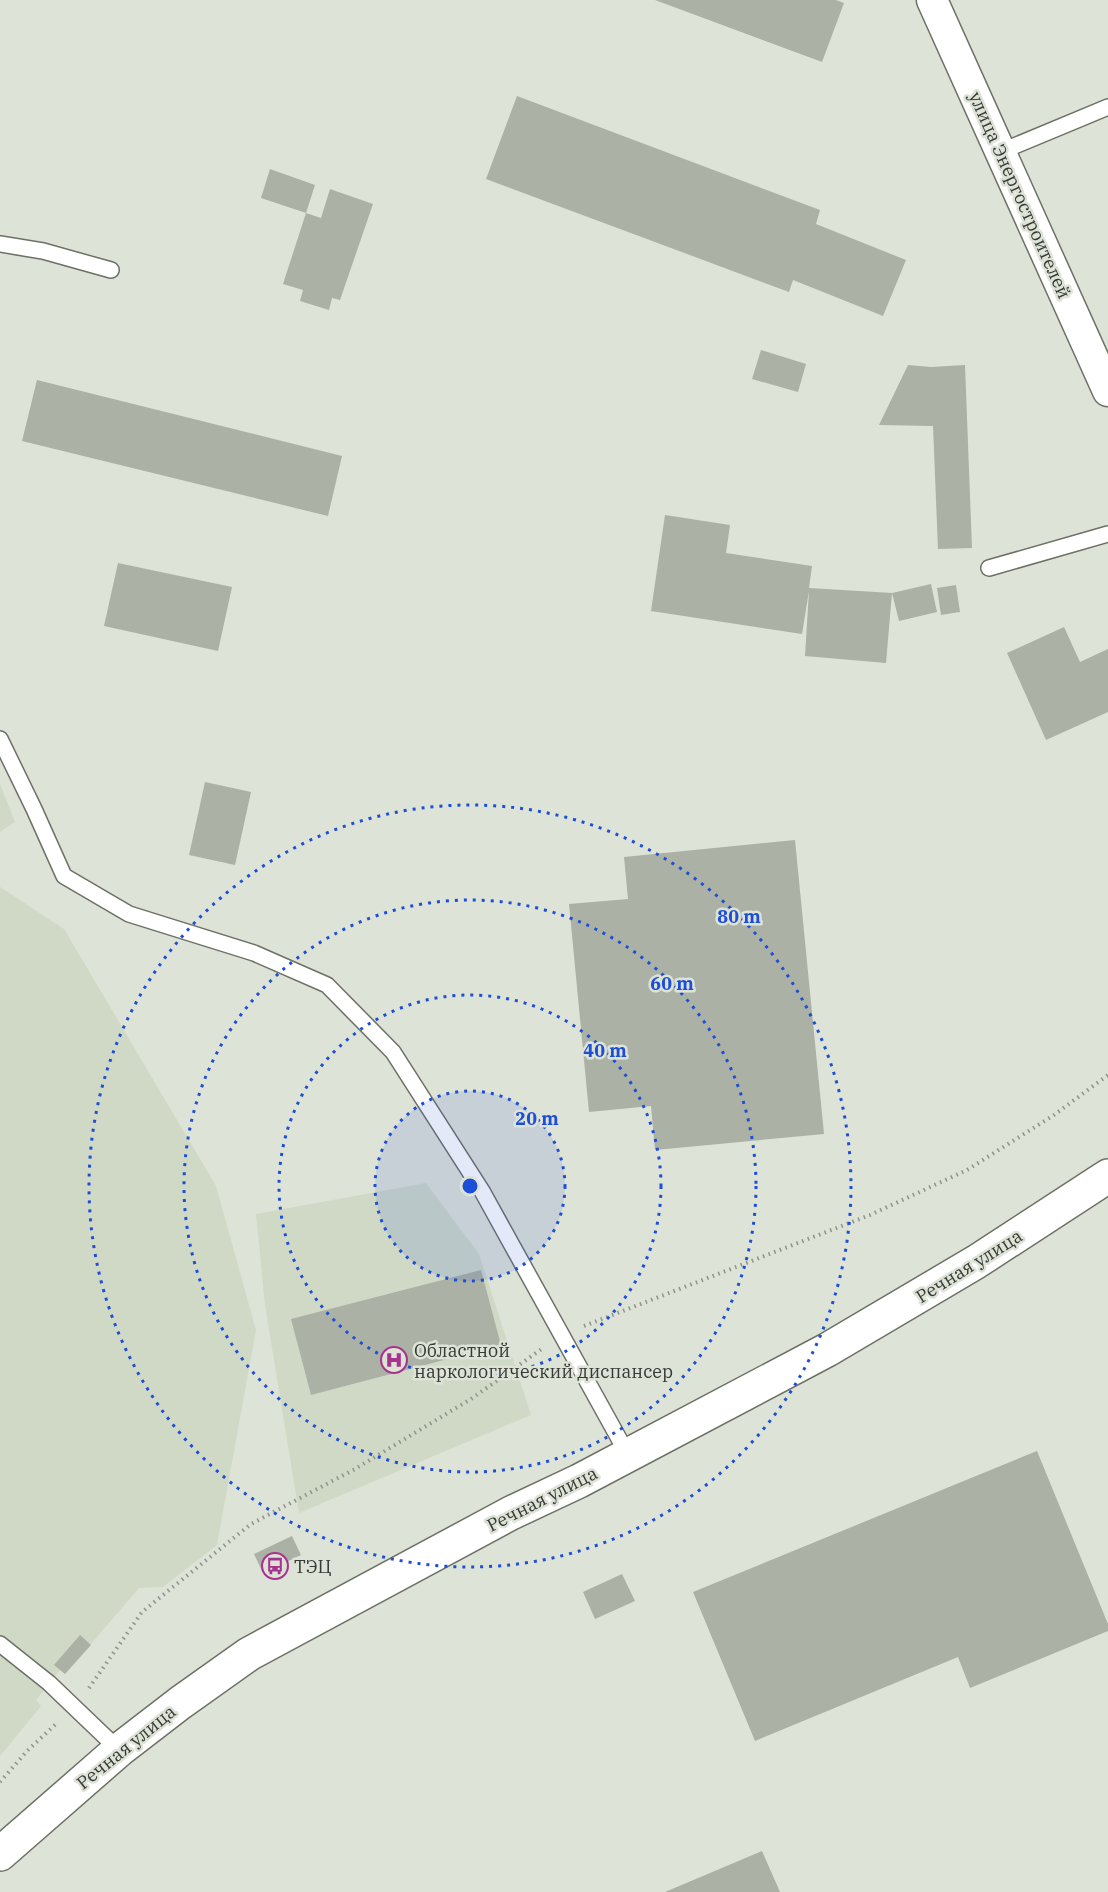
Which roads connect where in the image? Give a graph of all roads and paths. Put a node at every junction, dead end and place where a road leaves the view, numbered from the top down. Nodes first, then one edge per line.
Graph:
1 (932, 0) edge
2 (1108, 107) edge
3 (1000, 152) junction
4 (0, 244) edge
5 (111, 270) dead end
6 (1108, 391) edge
7 (1108, 534) edge
8 (989, 568) dead end
9 (0, 739) edge
10 (1108, 1075) edge
11 (1108, 1176) edge
12 (562, 1335) junction
13 (628, 1455) junction
14 (0, 1644) edge
15 (75, 1708) junction
16 (119, 1750) junction
17 (0, 1782) edge
18 (0, 1854) edge

1 - 3 street, улица Энергостроителей
2 - 3 lane
3 - 6 street, улица Энергостроителей
4 - 5 lane
7 - 8 lane
9 - 12 lane
10 - 12 path
11 - 13 main road, Речная улица
12 - 13 lane
12 - 15 path
13 - 16 main road, Речная улица
14 - 15 lane
15 - 16 lane
15 - 17 path
16 - 18 main road, Речная улица

